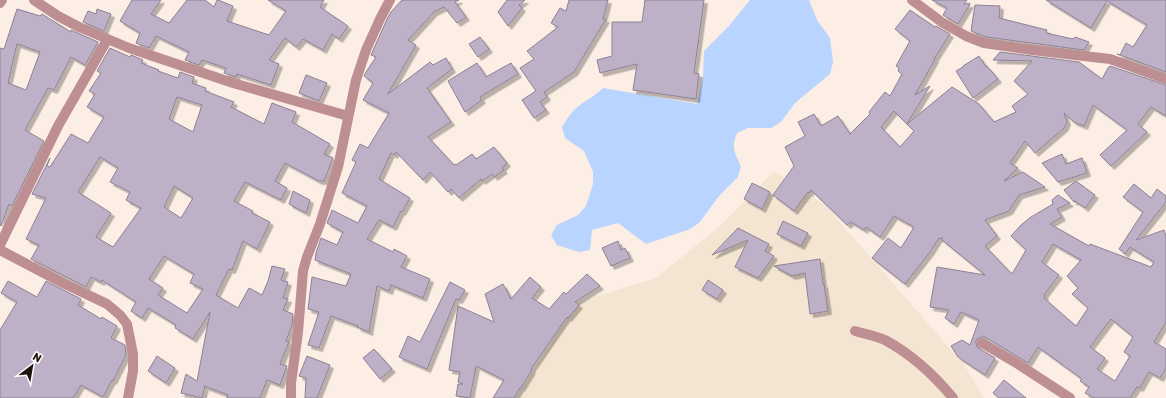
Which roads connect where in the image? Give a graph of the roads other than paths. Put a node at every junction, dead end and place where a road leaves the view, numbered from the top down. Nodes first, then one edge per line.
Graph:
1 (34, 0) edge
2 (390, 0) edge
3 (912, 0) edge
4 (107, 40) junction
5 (1166, 79) edge
6 (348, 116) junction
7 (0, 245) edge
8 (0, 250) edge
9 (855, 331) dead end
10 (982, 343) dead end
11 (128, 398) edge
12 (291, 398) edge
13 (953, 398) edge
14 (1070, 398) edge

1 - 4 street
2 - 6 street
3 - 5 street
4 - 6 street
4 - 7 street
6 - 12 street
8 - 11 street
9 - 13 street
10 - 14 street

